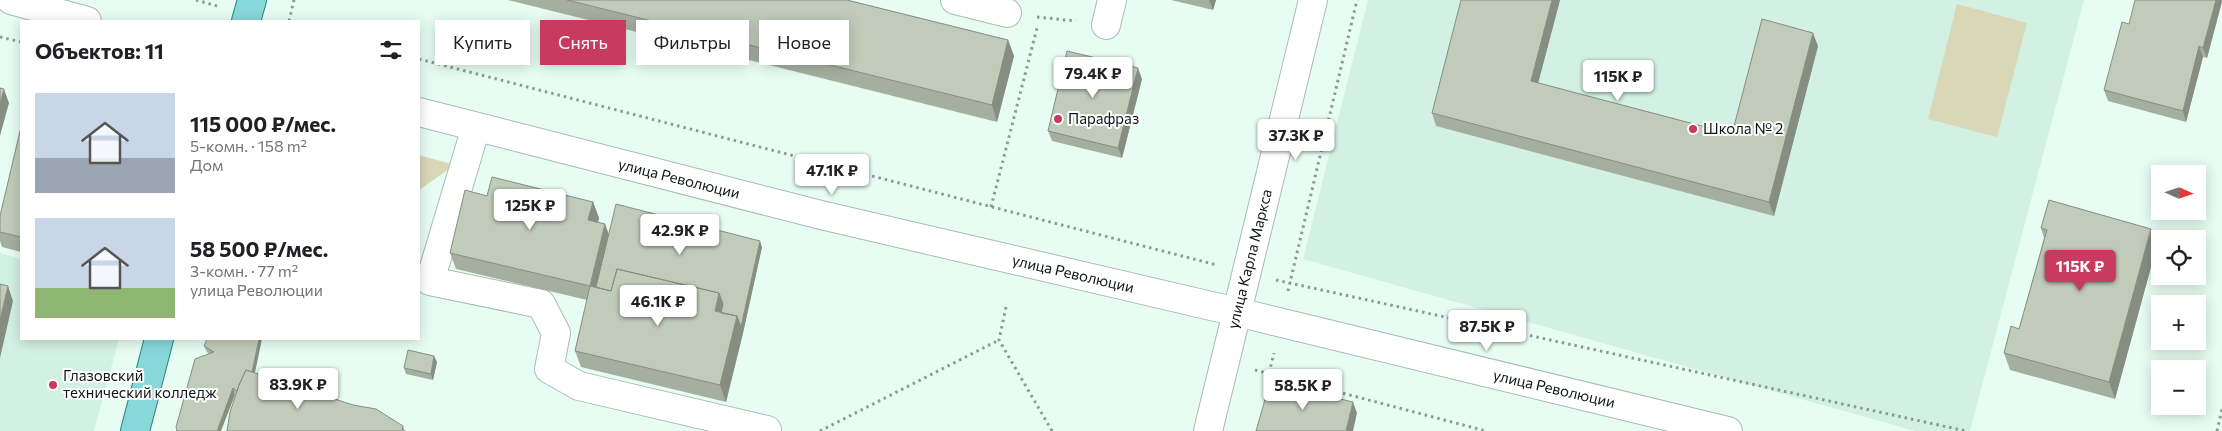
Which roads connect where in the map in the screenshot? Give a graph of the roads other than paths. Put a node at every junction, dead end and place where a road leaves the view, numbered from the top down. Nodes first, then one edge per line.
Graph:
1 (11, 0) edge
2 (252, 0) edge
3 (955, 0) edge
4 (1314, 0) edge
5 (1007, 13) road end
6 (83, 20) edge
7 (246, 20) edge
8 (420, 112) edge
9 (476, 127) junction
10 (1237, 312) junction
11 (159, 340) edge
12 (767, 430) edge
13 (135, 431) edge
14 (1208, 431) edge
15 (1728, 431) edge

1 - 6 street
2 - 7 main road
3 - 5 street
4 - 10 street, улица Карла Маркса
8 - 9 street, улица Революции
9 - 10 street, улица Революции
9 - 12 street
10 - 14 street, улица Карла Маркса
10 - 15 street, улица Революции
11 - 13 main road

